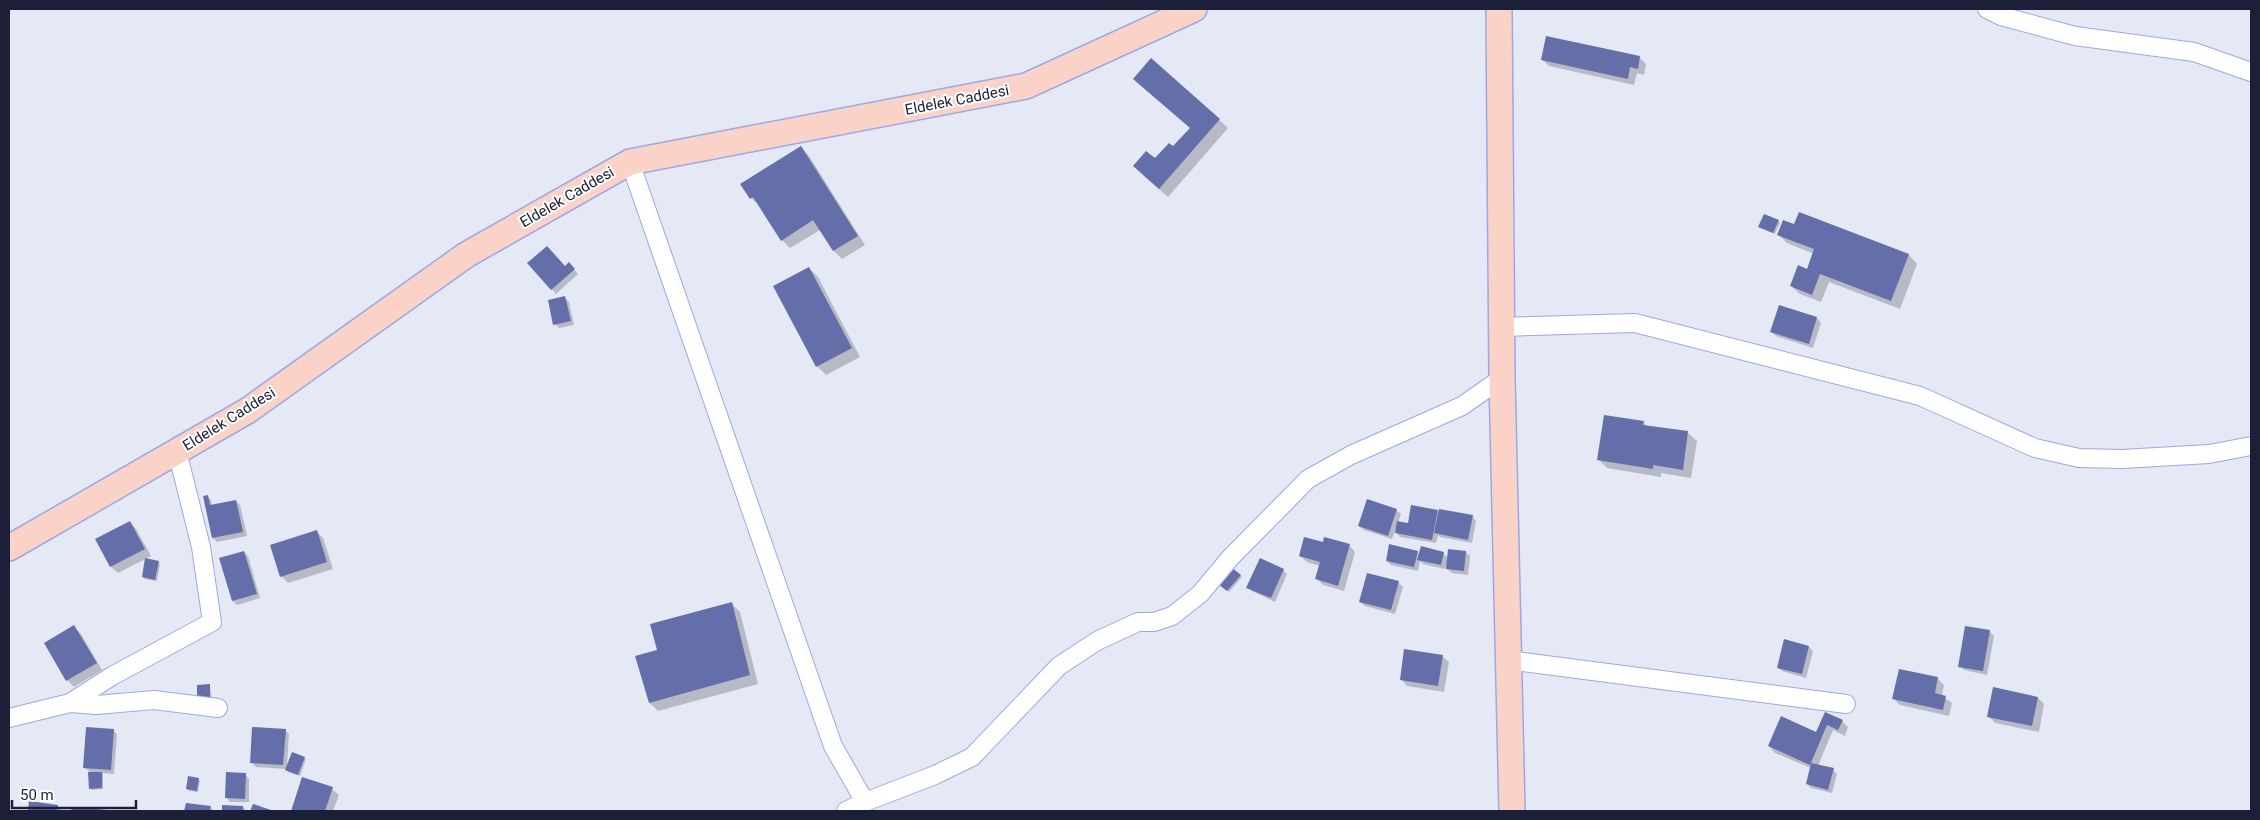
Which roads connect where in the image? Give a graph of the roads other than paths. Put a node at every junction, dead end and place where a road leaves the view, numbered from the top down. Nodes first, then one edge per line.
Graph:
1 (1194, 9) edge
2 (1499, 9) edge
3 (1987, 9) edge
4 (2251, 72) edge
5 (630, 162) junction
6 (1501, 327) junction
7 (1502, 378) junction
8 (2251, 446) edge
9 (177, 451) junction
10 (9, 548) edge
11 (1508, 660) junction
12 (70, 703) junction
13 (1846, 704) dead end
14 (218, 708) dead end
15 (9, 718) edge
16 (865, 802) junction
17 (846, 811) edge
18 (1512, 811) edge

1 - 5 street, Eldelek Caddesi
2 - 6 street
3 - 4 street
5 - 9 street, Eldelek Caddesi
5 - 16 street
6 - 7 street
6 - 8 street
7 - 11 street
7 - 16 street
9 - 10 street, Eldelek Caddesi
9 - 12 street
11 - 13 street
11 - 18 street
12 - 14 street
12 - 15 street
16 - 17 street

